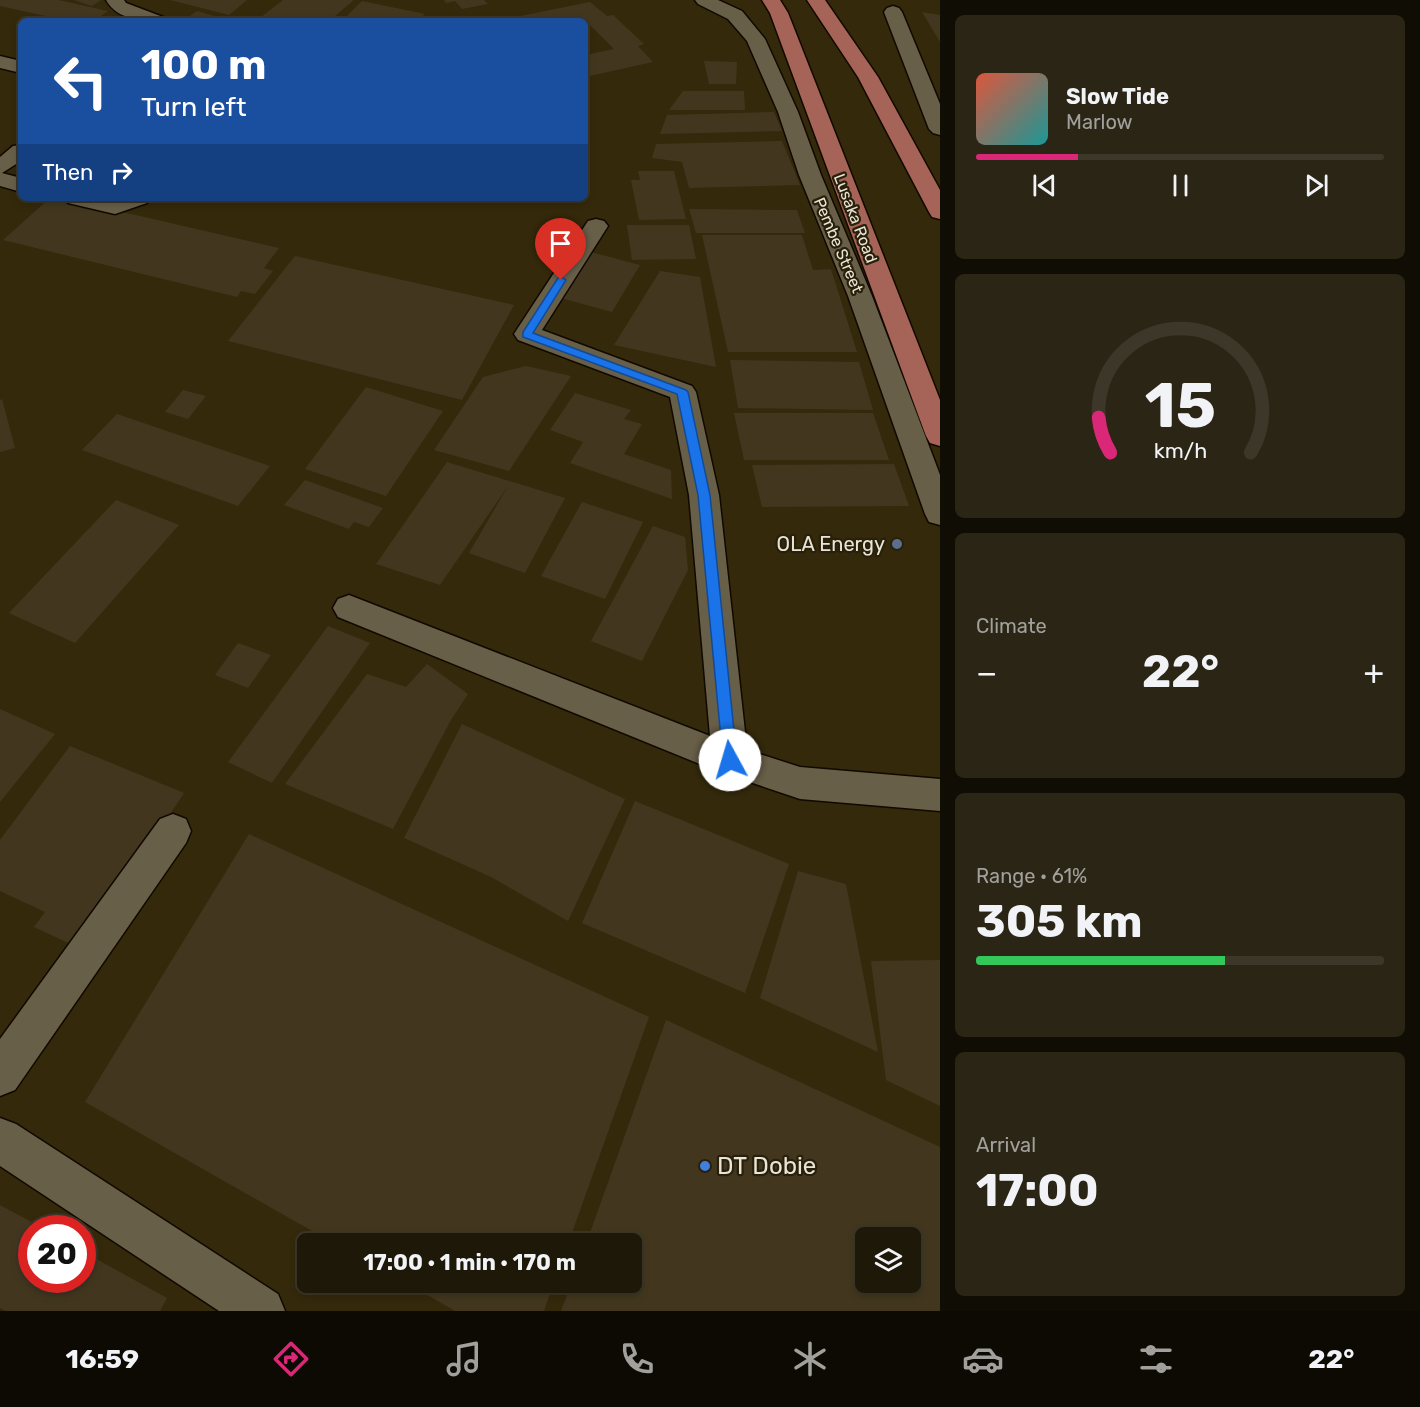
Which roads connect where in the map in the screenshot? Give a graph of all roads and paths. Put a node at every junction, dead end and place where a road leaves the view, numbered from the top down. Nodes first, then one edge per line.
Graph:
1 (115, 0) edge
2 (704, 0) edge
3 (771, 0) edge
4 (816, 0) edge
5 (893, 12) dead end
6 (148, 18) edge
7 (0, 62) edge
8 (18, 66) edge
9 (940, 129) edge
10 (18, 153) edge
11 (0, 167) edge
12 (0, 179) edge
13 (18, 184) edge
14 (90, 201) edge
15 (131, 201) edge
16 (940, 212) edge
17 (596, 226) dead end
18 (940, 436) edge
19 (940, 514) edge
20 (349, 608) dead end
21 (730, 760) junction
22 (940, 795) edge
23 (173, 831) dead end
24 (0, 1075) edge
25 (0, 1140) edge
26 (261, 1311) edge

1 - 6 street
2 - 19 street, Pembe Street
3 - 18 main road, Lusaka Road
4 - 16 main road
5 - 9 street
7 - 8 street
10 - 11 street
12 - 13 street
14 - 15 street
17 - 21 street
20 - 21 street
21 - 22 street
23 - 24 street
25 - 26 street

